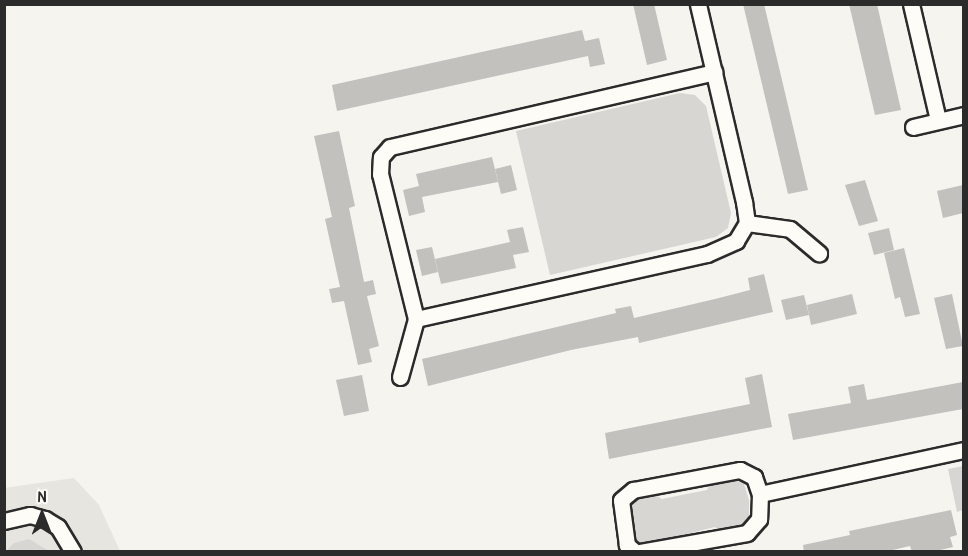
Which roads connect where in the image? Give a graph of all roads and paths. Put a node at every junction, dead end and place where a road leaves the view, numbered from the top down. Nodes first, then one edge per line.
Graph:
1 (698, 4) edge
2 (912, 4) edge
3 (714, 72) junction
4 (963, 115) edge
5 (938, 120) junction
6 (913, 127) dead end
7 (747, 224) junction
8 (819, 253) dead end
9 (416, 319) junction
10 (400, 377) dead end
11 (963, 450) edge
12 (760, 494) junction
13 (4, 521) edge
14 (73, 552) edge
15 (637, 552) edge

1 - 3 street
2 - 5 street
3 - 7 street
3 - 9 street
4 - 5 street
5 - 6 street
7 - 8 street
7 - 9 street
9 - 10 street
11 - 12 street
12 - 15 street
12 - 15 street
13 - 14 street

